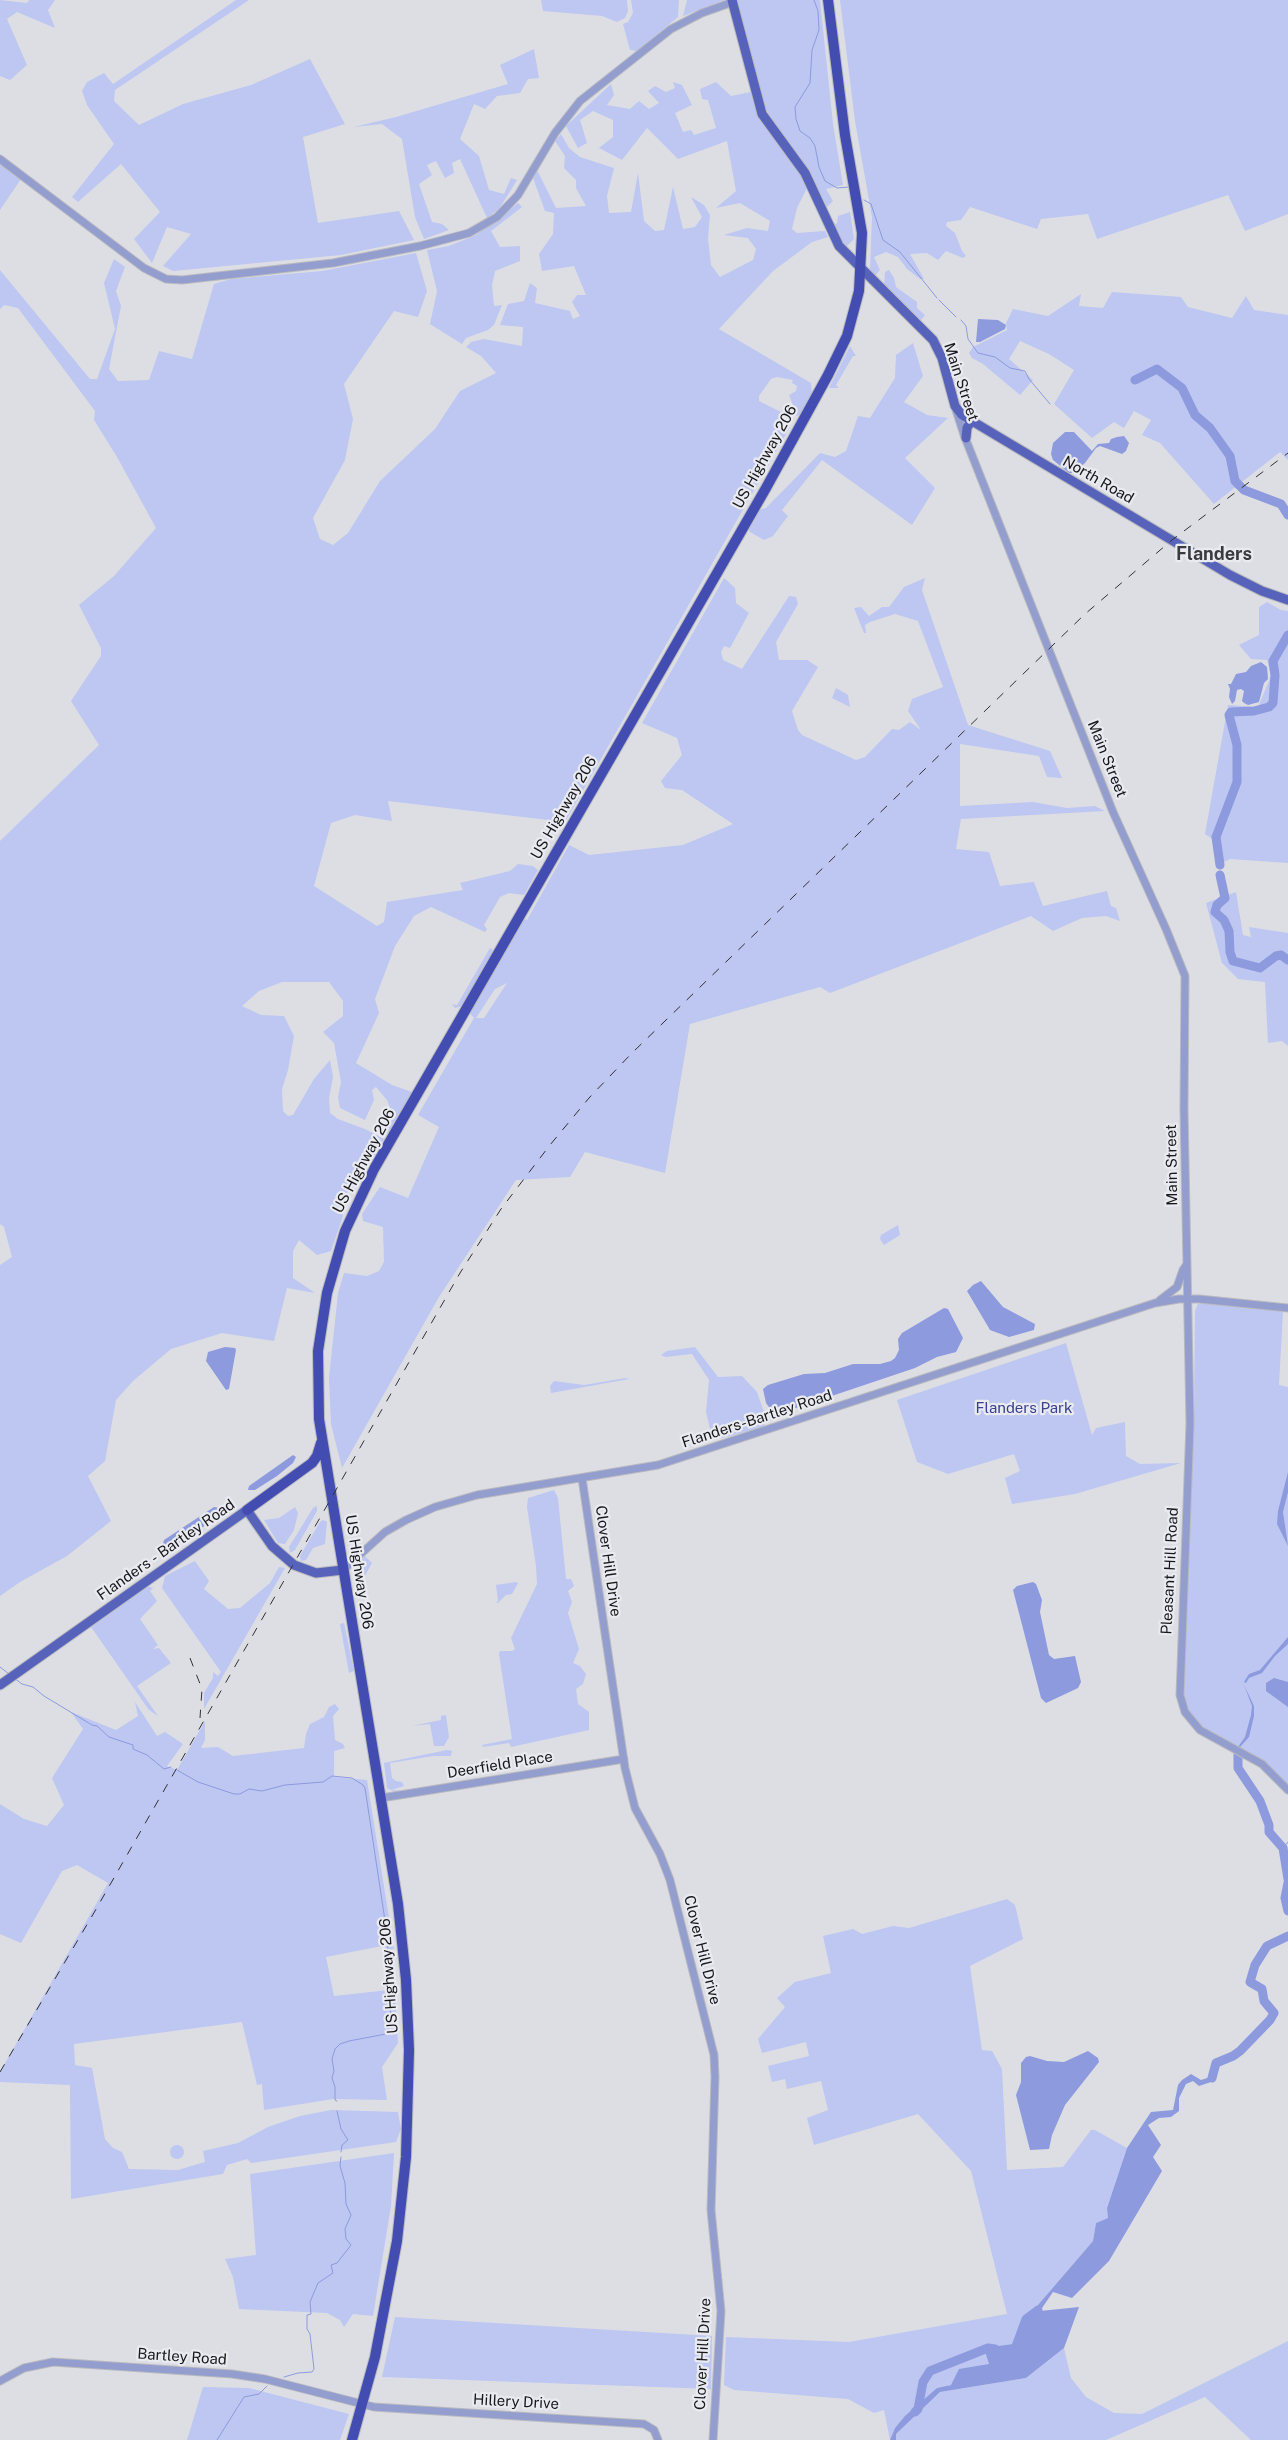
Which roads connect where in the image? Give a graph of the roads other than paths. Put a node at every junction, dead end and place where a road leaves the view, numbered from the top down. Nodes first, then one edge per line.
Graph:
1 (828, 0) edge
2 (733, 1) edge
3 (0, 159) edge
4 (862, 270) junction
5 (956, 406) junction
6 (971, 421) junction
7 (966, 438) junction
8 (1288, 600) edge
9 (1187, 1264) junction
10 (1188, 1299) junction
11 (1155, 1303) junction
12 (1288, 1308) edge
13 (322, 1440) junction
14 (582, 1478) junction
15 (247, 1510) junction
16 (343, 1570) junction
17 (0, 1685) edge
18 (624, 1759) junction
19 (1288, 1790) edge
20 (381, 1798) junction
21 (0, 2381) edge
22 (363, 2405) junction
23 (352, 2440) edge
24 (658, 2440) edge
25 (713, 2440) edge

1 - 4 highway, US Highway 206
2 - 3 street
2 - 4 main road, Main Street
4 - 5 main road, Main Street
4 - 13 highway, US Highway 206
5 - 6 main road, North Road
5 - 7 street, Main Street
6 - 7 main road
6 - 8 main road, North Road
7 - 9 street, Main Street
9 - 10 street, Main Street
9 - 11 street
10 - 11 street, Flanders-Bartley Road
10 - 12 street, Flanders-Bartley Road
10 - 19 street, Pleasant Hill Road
11 - 14 street, Flanders-Bartley Road
13 - 15 highway
13 - 16 highway, US Highway 206
14 - 16 street, Flanders-Bartley Road
14 - 18 street, Clover Hill Drive
15 - 16 main road, Flanders - Bartley Road
15 - 17 main road, Flanders - Bartley Road
16 - 20 highway, US Highway 206
18 - 20 street, Deerfield Place
18 - 25 street, Clover Hill Drive
20 - 22 highway, US Highway 206
21 - 22 street, Bartley Road
22 - 23 highway, US Highway 206
22 - 24 street, Hillery Drive

